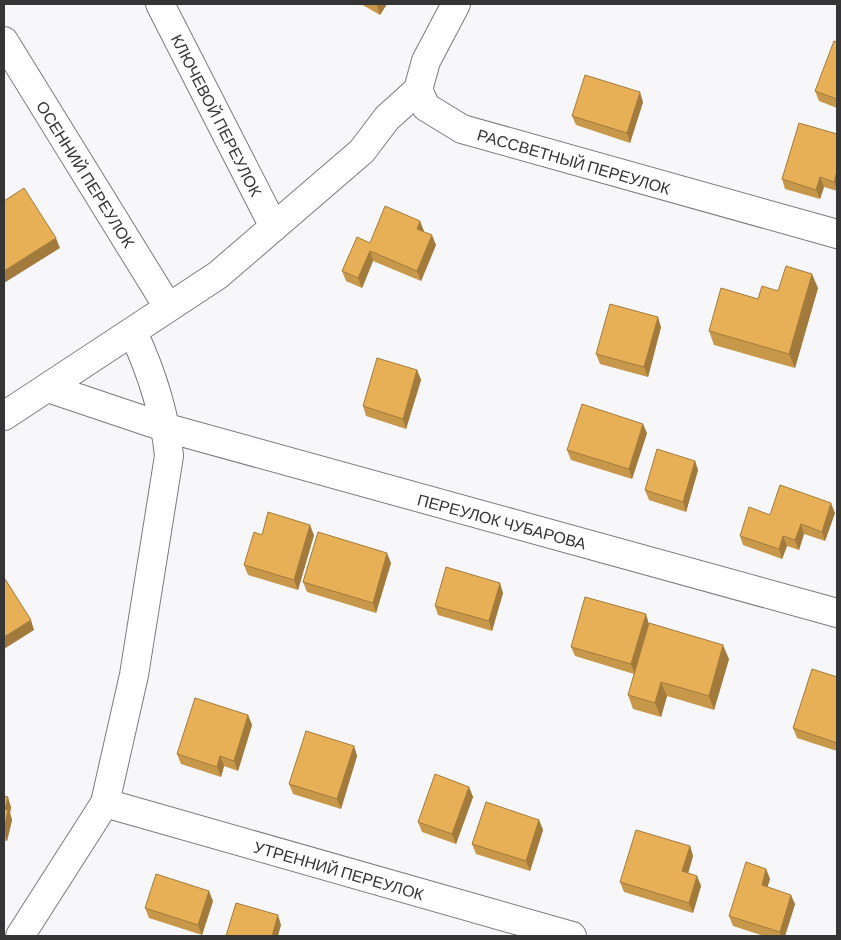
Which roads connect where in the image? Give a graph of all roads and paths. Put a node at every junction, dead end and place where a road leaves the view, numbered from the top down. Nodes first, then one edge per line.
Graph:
1 (160, 4) edge
2 (456, 4) edge
3 (4, 41) edge
4 (418, 90) junction
5 (274, 226) junction
6 (837, 234) edge
7 (168, 307) junction
8 (133, 332) junction
9 (48, 388) junction
10 (4, 416) edge
11 (167, 428) junction
12 (837, 613) edge
13 (105, 804) junction
14 (20, 936) edge
15 (572, 936) edge

1 - 5 street, КЛЮЧЕВОЙ ПЕРЕУЛОК
2 - 4 street
3 - 7 street, ОСЕННИЙ ПЕРЕУЛОК
4 - 5 street
4 - 6 street, РАССВЕТНЫЙ ПЕРЕУЛОК
5 - 7 street
7 - 8 street
8 - 9 street
8 - 11 street
9 - 10 street
9 - 11 street
11 - 12 street, ПЕРЕУЛОК ЧУБАРОВА
11 - 13 street
13 - 14 street
13 - 15 street, УТРЕННИЙ ПЕРЕУЛОК

